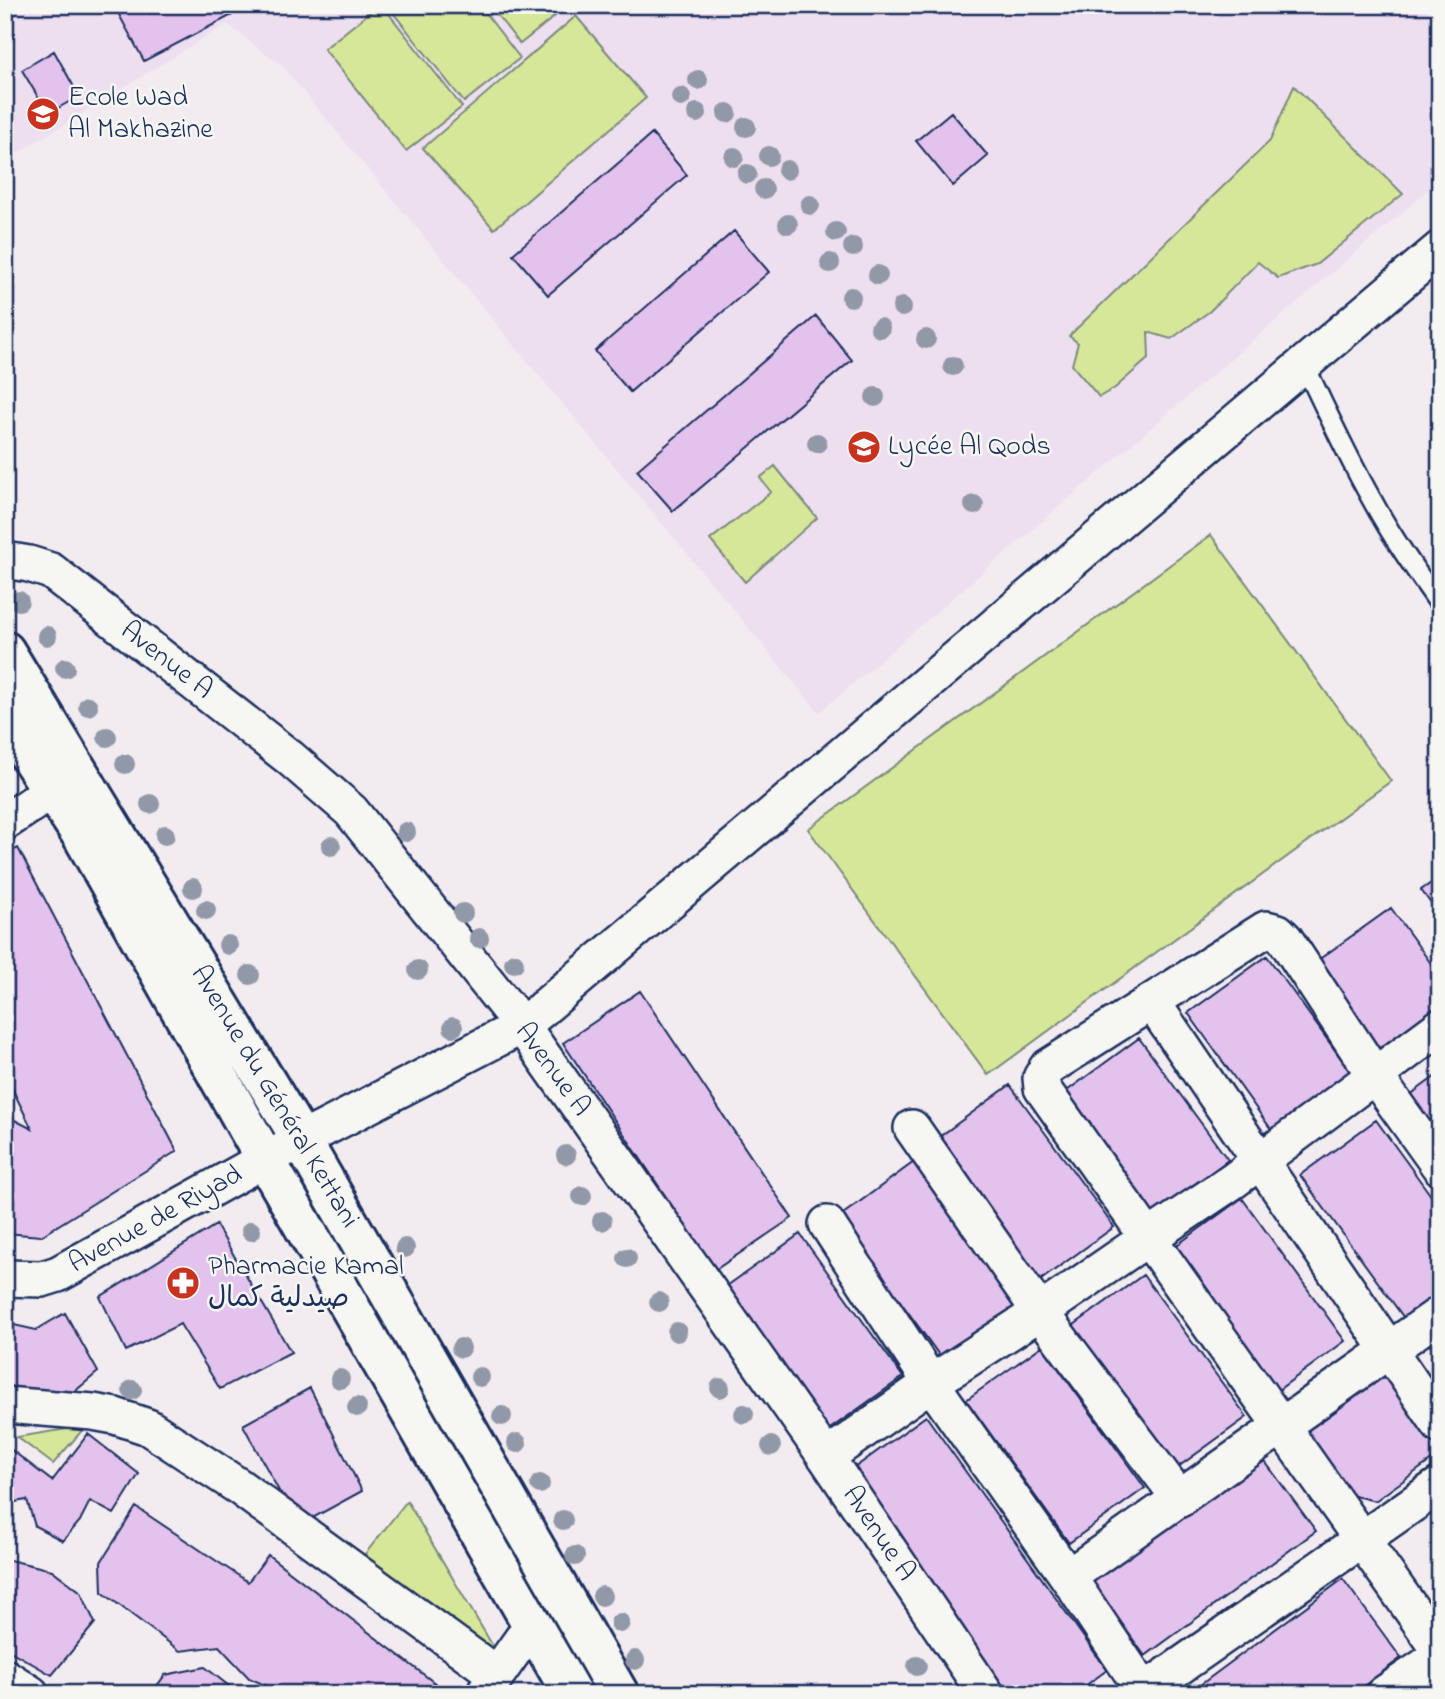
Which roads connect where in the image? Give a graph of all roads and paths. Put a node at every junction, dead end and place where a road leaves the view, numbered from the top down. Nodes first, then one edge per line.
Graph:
1 (1440, 249) edge
2 (1304, 364) junction
3 (5, 560) edge
4 (1440, 605) edge
5 (5, 651) edge
6 (5, 719) edge
7 (52, 790) junction
8 (5, 822) edge
9 (1152, 1002) junction
10 (522, 1026) junction
11 (1440, 1027) edge
12 (1376, 1076) junction
13 (912, 1128) dead end
14 (302, 1141) junction
15 (265, 1160) junction
16 (1260, 1161) junction
17 (1440, 1167) edge
18 (827, 1224) dead end
19 (1148, 1238) junction
20 (5, 1278) edge
21 (1040, 1312) junction
22 (1440, 1314) edge
23 (1389, 1351) junction
24 (931, 1383) junction
25 (5, 1405) edge
26 (1440, 1425) edge
27 (1281, 1427) junction
28 (826, 1457) junction
29 (1440, 1485) edge
30 (1180, 1499) junction
31 (1362, 1540) junction
32 (1068, 1577) junction
33 (532, 1625) junction
34 (1440, 1650) edge
35 (1440, 1656) edge
36 (5, 1677) edge
37 (490, 1684) edge
38 (1143, 1693) edge
39 (30, 1694) edge
40 (572, 1694) edge
41 (619, 1694) edge
42 (986, 1694) edge
43 (1384, 1694) edge

1 - 2 street, Avenue de Riyad
2 - 4 lane
2 - 10 street, Avenue de Riyad
3 - 10 street, Avenue A
5 - 14 street, Avenue du Général Kettani
6 - 7 street, Avenue du Général Kettani
7 - 8 street
7 - 15 street, Avenue du Général Kettani
9 - 12 street
9 - 16 street
9 - 19 street
10 - 14 street, Avenue de Riyad
10 - 28 street, Avenue A
11 - 12 street
12 - 16 street
12 - 17 street
13 - 21 street
14 - 15 street, Avenue de Riyad
14 - 41 street, Avenue du Général Kettani
15 - 20 street, Avenue de Riyad
15 - 33 street, Avenue du Général Kettani
16 - 19 street
16 - 23 street
18 - 24 street
19 - 21 street
19 - 27 street
21 - 24 street
21 - 30 street
22 - 23 street
23 - 26 street
23 - 27 street
24 - 28 street
24 - 32 street
25 - 37 street
27 - 30 street
27 - 31 street
28 - 42 street, Avenue A
29 - 31 street
30 - 32 street
31 - 34 street
31 - 38 street
32 - 38 street
33 - 37 street
33 - 40 street, Avenue du Général Kettani
35 - 43 street
36 - 39 street

